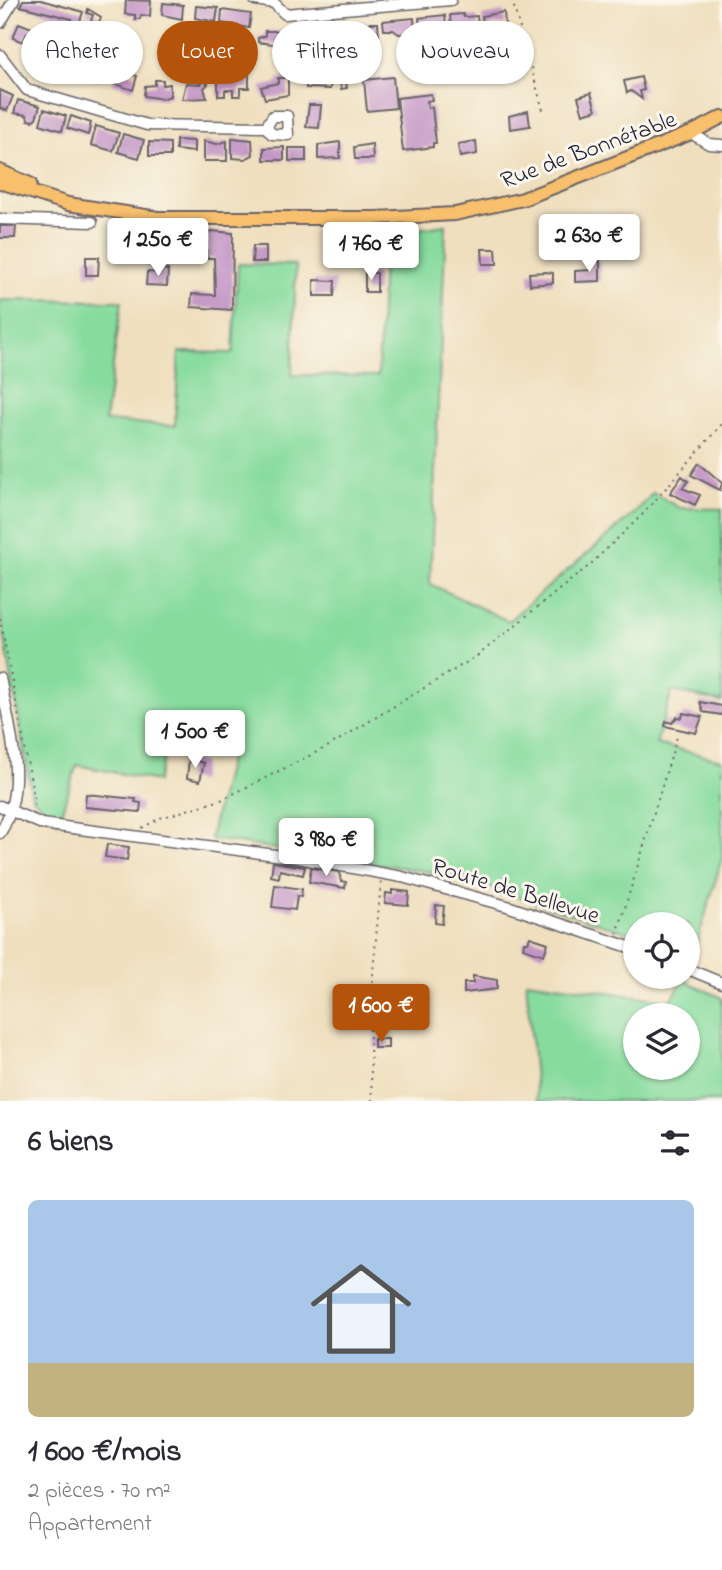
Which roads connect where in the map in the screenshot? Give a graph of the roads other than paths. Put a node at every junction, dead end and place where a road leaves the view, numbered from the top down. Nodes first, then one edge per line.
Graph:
1 (14, 0) edge
2 (255, 0) edge
3 (274, 1) edge
4 (451, 1) edge
5 (0, 23) edge
6 (0, 55) edge
7 (722, 117) edge
8 (266, 127) dead end
9 (691, 133) junction
10 (722, 145) edge
11 (0, 171) edge
12 (0, 182) edge
13 (90, 206) junction
14 (0, 219) edge
15 (92, 222) dead end
16 (0, 678) edge
17 (0, 806) edge
18 (11, 811) junction
19 (0, 833) edge
20 (623, 945) edge
21 (700, 974) edge
22 (722, 983) edge

1 - 5 street
2 - 3 street
3 - 4 street
6 - 8 street
7 - 9 main road, Rue de Bonnétable
9 - 10 street
9 - 13 main road, Rue de Bonnétable
11 - 13 main road
12 - 13 main road
14 - 15 street
16 - 18 street
17 - 18 street, Route de Bellevue
18 - 19 street
18 - 20 street, Route de Bellevue
21 - 22 street

